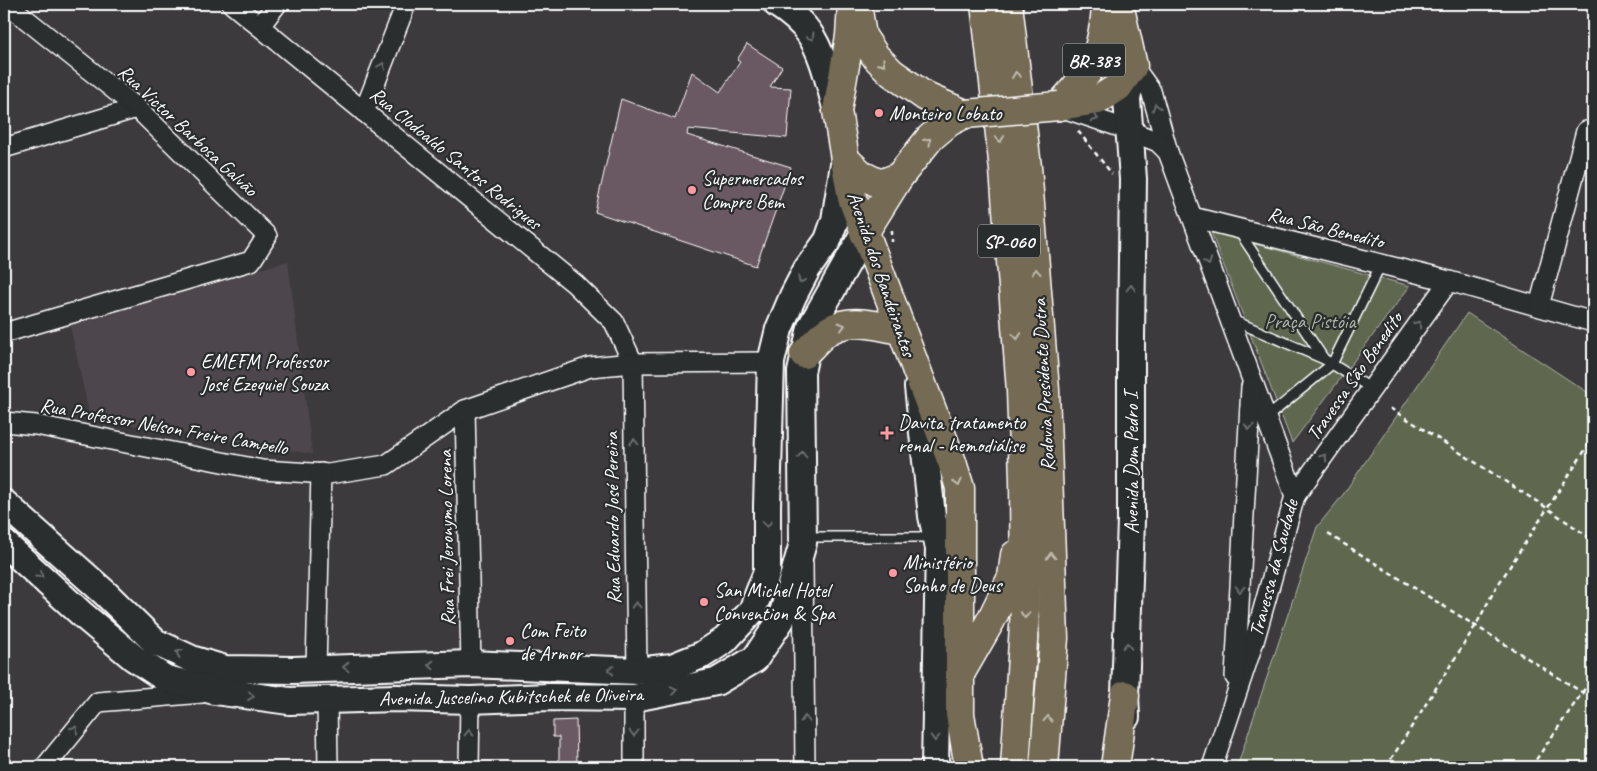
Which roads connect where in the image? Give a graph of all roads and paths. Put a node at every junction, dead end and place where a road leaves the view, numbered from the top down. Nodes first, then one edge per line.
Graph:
1 (7, 4) edge
2 (232, 4) edge
3 (277, 4) edge
4 (406, 4) edge
5 (777, 4) edge
6 (852, 4) edge
7 (857, 4) edge
8 (985, 4) edge
9 (1008, 4) edge
10 (1106, 4) edge
11 (1119, 4) edge
12 (260, 26) junction
13 (1133, 66) junction
14 (1059, 106) junction
15 (137, 108) junction
16 (837, 111) junction
17 (364, 112) junction
18 (965, 114) junction
19 (1586, 131) dead end
20 (1130, 132) junction
21 (4, 148) edge
22 (1168, 152) junction
23 (845, 159) junction
24 (899, 177) junction
25 (1133, 202) junction
26 (1192, 217) junction
27 (1236, 228) junction
28 (864, 233) junction
29 (1381, 264) junction
30 (1449, 281) junction
31 (1539, 306) junction
32 (1230, 319) junction
33 (1593, 322) edge
34 (900, 330) junction
35 (4, 333) edge
36 (804, 354) junction
37 (771, 362) junction
38 (1328, 362) junction
39 (633, 364) junction
40 (917, 372) junction
41 (1252, 378) junction
42 (1372, 389) junction
43 (1390, 408) dead end
44 (465, 410) junction
45 (1266, 418) junction
46 (4, 422) edge
47 (1593, 438) edge
48 (321, 473) junction
49 (1024, 479) junction
50 (767, 491) junction
51 (803, 491) junction
52 (1295, 496) junction
53 (4, 503) edge
54 (1547, 508) junction
55 (931, 526) junction
56 (1328, 534) dead end
57 (803, 540) junction
58 (1593, 540) edge
59 (4, 543) edge
60 (1476, 625) junction
61 (472, 664) junction
62 (550, 667) junction
63 (316, 668) junction
64 (637, 671) junction
65 (959, 676) junction
66 (1593, 677) edge
67 (215, 691) junction
68 (1583, 692) junction
69 (1125, 695) junction
70 (550, 697) junction
71 (634, 698) junction
72 (1593, 699) edge
73 (327, 700) junction
74 (470, 700) junction
75 (1233, 703) junction
76 (960, 714) junction
77 (45, 767) edge
78 (328, 767) edge
79 (469, 767) edge
80 (634, 767) edge
81 (805, 767) edge
82 (935, 767) edge
83 (950, 767) edge
84 (969, 767) edge
85 (1015, 767) edge
86 (1044, 767) edge
87 (1116, 767) edge
88 (1128, 767) edge
89 (1212, 767) edge
90 (1386, 767) edge
91 (1531, 767) edge

1 - 15 street, Rua Victor Barbosa Galvão
2 - 12 street, Rua Clodoaldo Santos Rodrigues
3 - 12 street
17 -> 4 street
5 -> 16 main road
6 - 16 main road, Avenida dos Bandeirantes
7 -> 18 main road
8 -> 49 main road, Rodovia Presidente Dutra / SP-060
86 -> 9 main road, Rodovia Presidente Dutra / SP-060
10 - 14 main road, BR-383
11 - 13 main road, BR-383
12 - 17 street, Rua Clodoaldo Santos Rodrigues
13 - 14 main road, BR-383
13 - 20 main road, Avenida Dom Pedro I
22 -> 13 street, Travessa da Saudade
14 - 18 main road, BR-383, bridge
14 -> 20 street
14 - 25 path
15 - 21 street
15 - 35 street, Rua Victor Barbosa Galvão
16 - 23 main road, Avenida dos Bandeirantes
17 - 39 street, Rua Clodoaldo Santos Rodrigues
24 -> 18 main road, BR-383
19 - 31 street
20 - 22 street
20 - 25 main road, Avenida Dom Pedro I
22 - 26 street, Travessa da Saudade
23 - 24 main road
23 - 28 main road, Avenida dos Bandeirantes
23 -> 37 main road, Avenida Juscelino Kubitschek de Oliveira
24 - 28 main road, Avenida Juscelino Kubitschek de Oliveira
69 -> 25 main road, Avenida Dom Pedro I
26 - 27 street, Rua São Benedito
26 -> 32 street, Travessa da Saudade
27 - 29 street, Rua São Benedito
27 - 38 lane
28 - 34 main road, Avenida dos Bandeirantes
28 - 36 main road, Avenida Juscelino Kubitschek de Oliveira
29 - 30 street, Rua São Benedito
29 - 38 lane
30 - 31 street, Rua São Benedito
42 -> 30 street, Travessa São Benedito
31 - 33 street, Rua São Benedito
32 - 38 lane
32 - 41 street, Travessa da Saudade
36 -> 34 main road
34 - 40 main road, Avenida dos Bandeirantes
51 -> 36 main road, Avenida Juscelino Kubitschek de Oliveira
37 - 39 street, Rua Professor Nelson Freire Campello
37 - 50 main road, Avenida Juscelino Kubitschek de Oliveira
38 - 42 lane
38 - 45 lane
39 - 44 street, Rua Professor Nelson Freire Campello
64 -> 39 street, Rua Eduardo José Pereira
40 - 55 main road, Avenida dos Bandeirantes
40 -> 65 main road
41 - 45 street, Travessa da Saudade
41 -> 75 street, Travessa da Saudade
52 -> 42 street, Travessa São Benedito
43 - 54 path
44 - 48 street, Rua Professor Nelson Freire Campello
44 - 61 street, Rua Frei Jeronymo Lorena
45 - 52 street, Travessa da Saudade
46 - 48 street, Rua Professor Nelson Freire Campello
47 - 54 path
48 - 63 street
49 - 65 main road
49 -> 85 main road, Rodovia Presidente Dutra / SP-060
50 - 51 main road
50 -> 64 main road, Avenida Juscelino Kubitschek de Oliveira
51 - 57 main road, Avenida Juscelino Kubitschek de Oliveira
52 - 75 street, Travessa da Saudade
63 -> 53 main road, Avenida Juscelino Kubitschek de Oliveira
54 - 58 path
54 - 60 path
55 - 57 lane
55 -> 82 main road, Avenida dos Bandeirantes
56 - 60 path
71 -> 57 main road, Avenida Juscelino Kubitschek de Oliveira
81 -> 57 street
59 -> 67 main road, Avenida Juscelino Kubitschek de Oliveira
60 - 68 path
60 - 90 path
61 - 62 main road, Avenida Juscelino Kubitschek de Oliveira
61 -> 63 main road, Avenida Juscelino Kubitschek de Oliveira
64 -> 62 main road, Avenida Juscelino Kubitschek de Oliveira
62 - 70 main road
65 - 76 main road
66 - 68 path
67 -> 73 main road, Avenida Juscelino Kubitschek de Oliveira
77 -> 67 street
68 - 72 path
68 - 91 path
69 - 87 main road
69 - 88 main road, Avenida Dom Pedro I
70 - 71 main road, Avenida Juscelino Kubitschek de Oliveira
70 - 74 main road, Avenida Juscelino Kubitschek de Oliveira
71 -> 80 street
73 - 74 main road, Avenida Juscelino Kubitschek de Oliveira
73 - 78 street
79 -> 74 street
75 - 89 street, Travessa da Saudade
76 - 83 main road
76 - 84 main road

